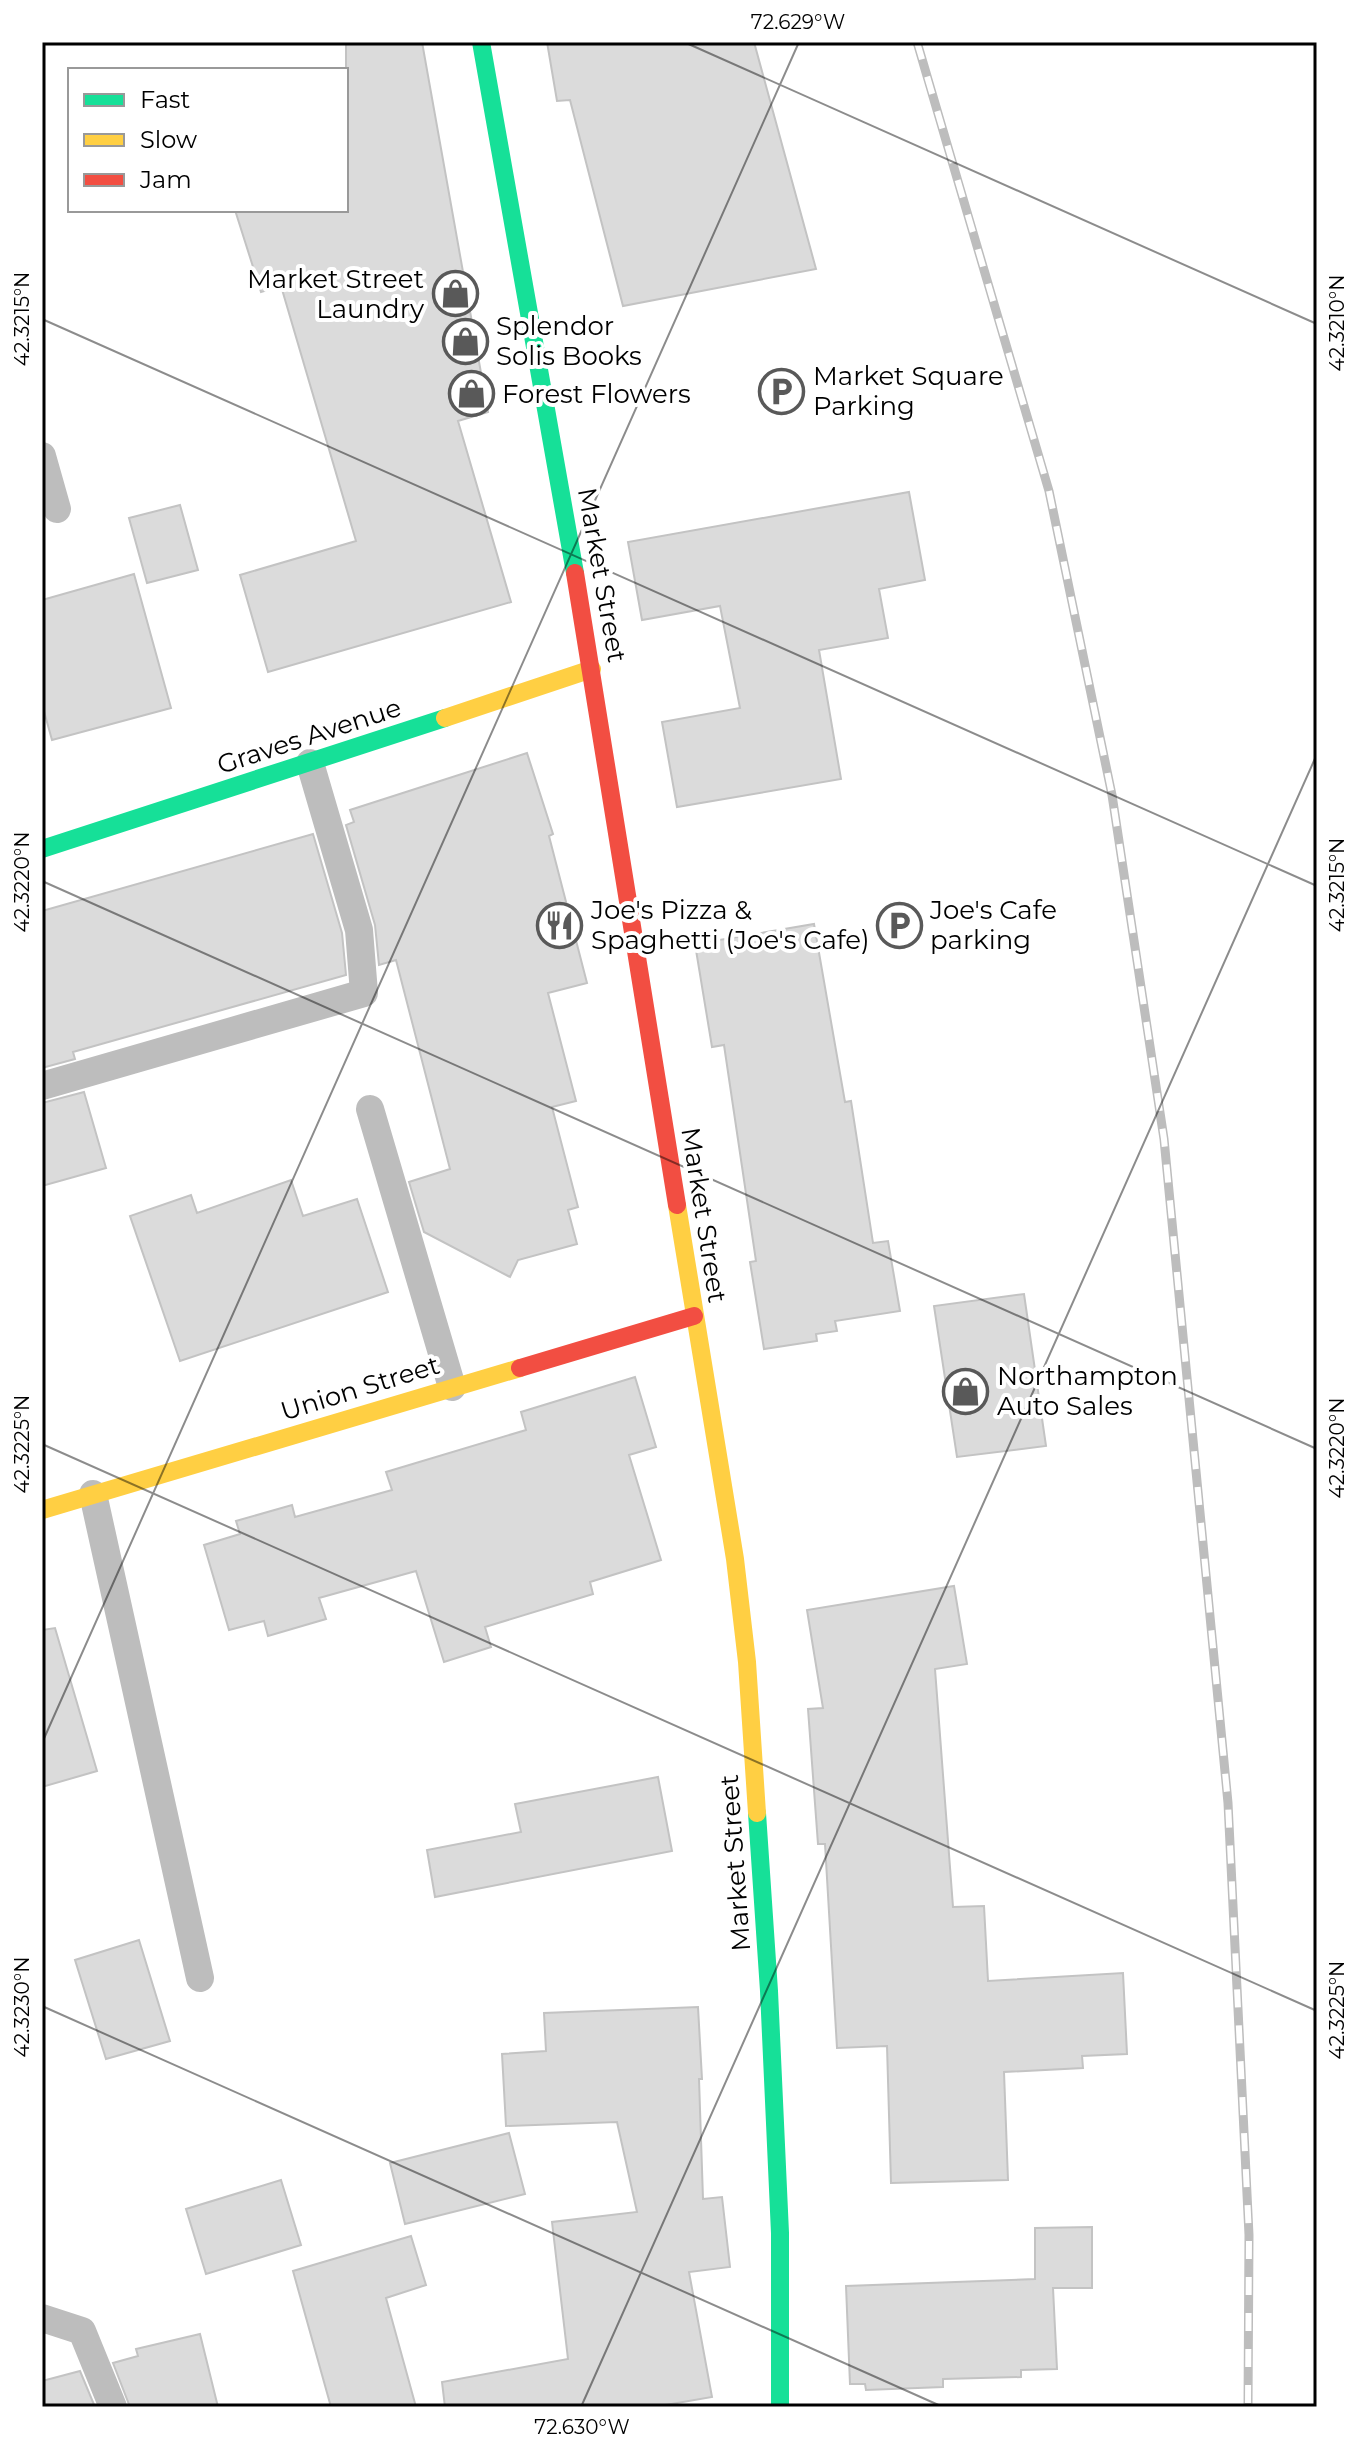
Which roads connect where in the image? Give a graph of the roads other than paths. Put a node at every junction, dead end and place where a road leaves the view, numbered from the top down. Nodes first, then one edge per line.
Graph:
1 (481, 42) edge
2 (42, 456) edge
3 (57, 509) dead end
4 (592, 669) junction
5 (310, 763) junction
6 (42, 849) edge
7 (42, 1086) edge
8 (370, 1109) dead end
9 (694, 1316) junction
10 (452, 1387) junction
11 (93, 1494) junction
12 (42, 1510) edge
13 (200, 1978) dead end
14 (42, 2318) edge
15 (113, 2407) edge
16 (780, 2407) edge

1 - 4 street, Market Street
2 - 3 lane
4 - 5 street, Graves Avenue
4 - 9 street, Market Street
5 - 6 street, Graves Avenue
5 - 7 lane
8 - 10 lane
9 - 10 street, Union Street
9 - 16 street, Market Street
10 - 11 street, Union Street
11 - 12 street, Union Street
11 - 13 lane
14 - 15 lane

